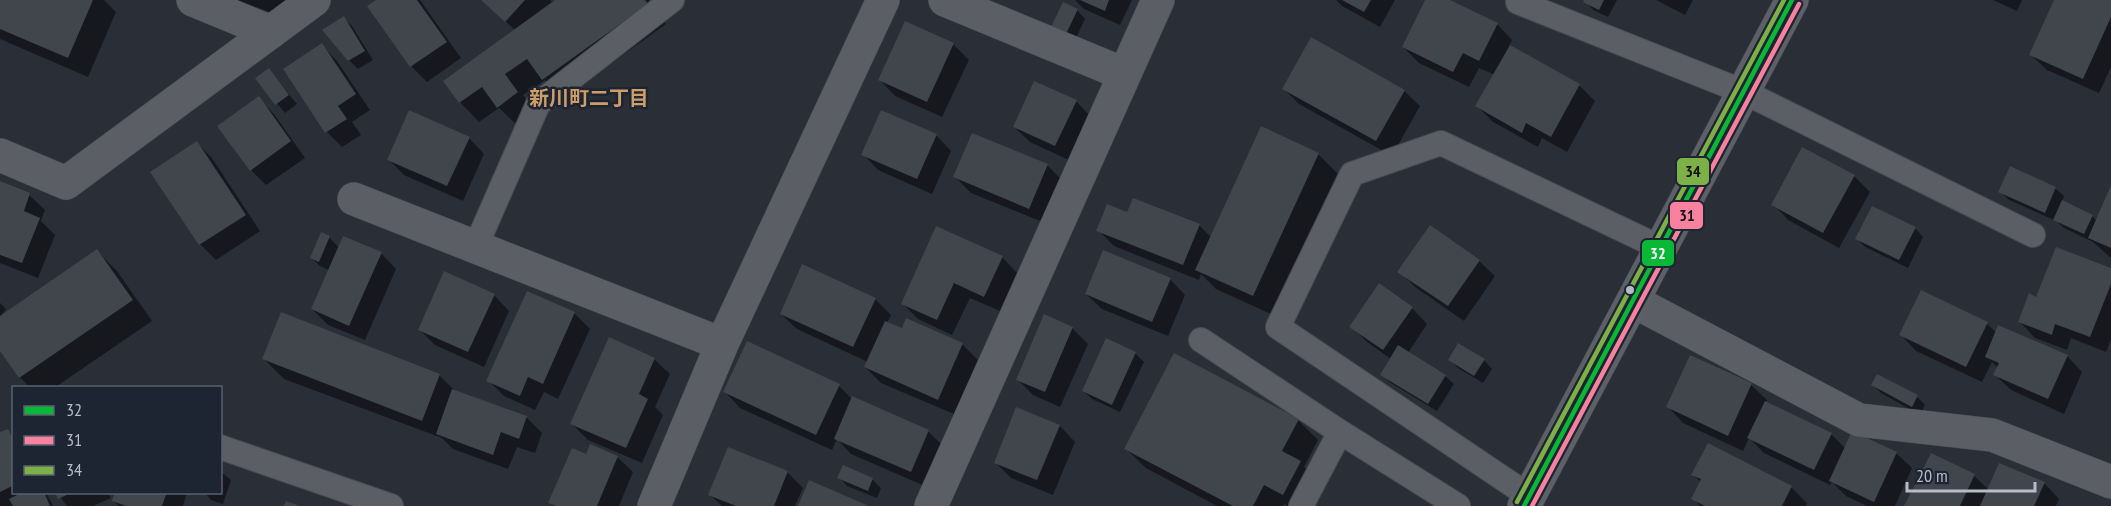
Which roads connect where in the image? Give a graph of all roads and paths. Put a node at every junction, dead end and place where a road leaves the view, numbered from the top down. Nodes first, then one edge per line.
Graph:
1 (193, 0) edge
2 (315, 0) edge
3 (672, 0) edge
4 (883, 0) edge
5 (945, 0) edge
6 (1158, 0) edge
7 (1792, 0) edge
8 (1518, 2) dead end
9 (271, 32) junction
10 (1124, 74) junction
11 (1744, 92) junction
12 (0, 155) edge
13 (354, 199) dead end
14 (2033, 235) dead end
15 (476, 246) junction
16 (1661, 248) junction
17 (1633, 301) junction
18 (1201, 339) dead end
19 (722, 344) junction
20 (1340, 432) junction
21 (222, 448) edge
22 (2111, 482) edge
23 (1526, 501) edge
24 (391, 506) edge
25 (654, 506) edge
26 (931, 506) edge
27 (1301, 506) edge
28 (1458, 506) edge

1 - 9 street
2 - 9 street
3 - 15 lane
4 - 19 street
5 - 10 street
6 - 10 street
7 - 11 main road
8 - 11 lane
9 - 12 street
10 - 26 street
11 - 14 lane
11 - 16 main road
13 - 15 street
15 - 19 street
16 - 17 main road
16 - 23 lane
17 - 22 street
17 - 23 main road
18 - 20 lane
19 - 25 street
20 - 27 lane
20 - 28 lane
21 - 24 lane

